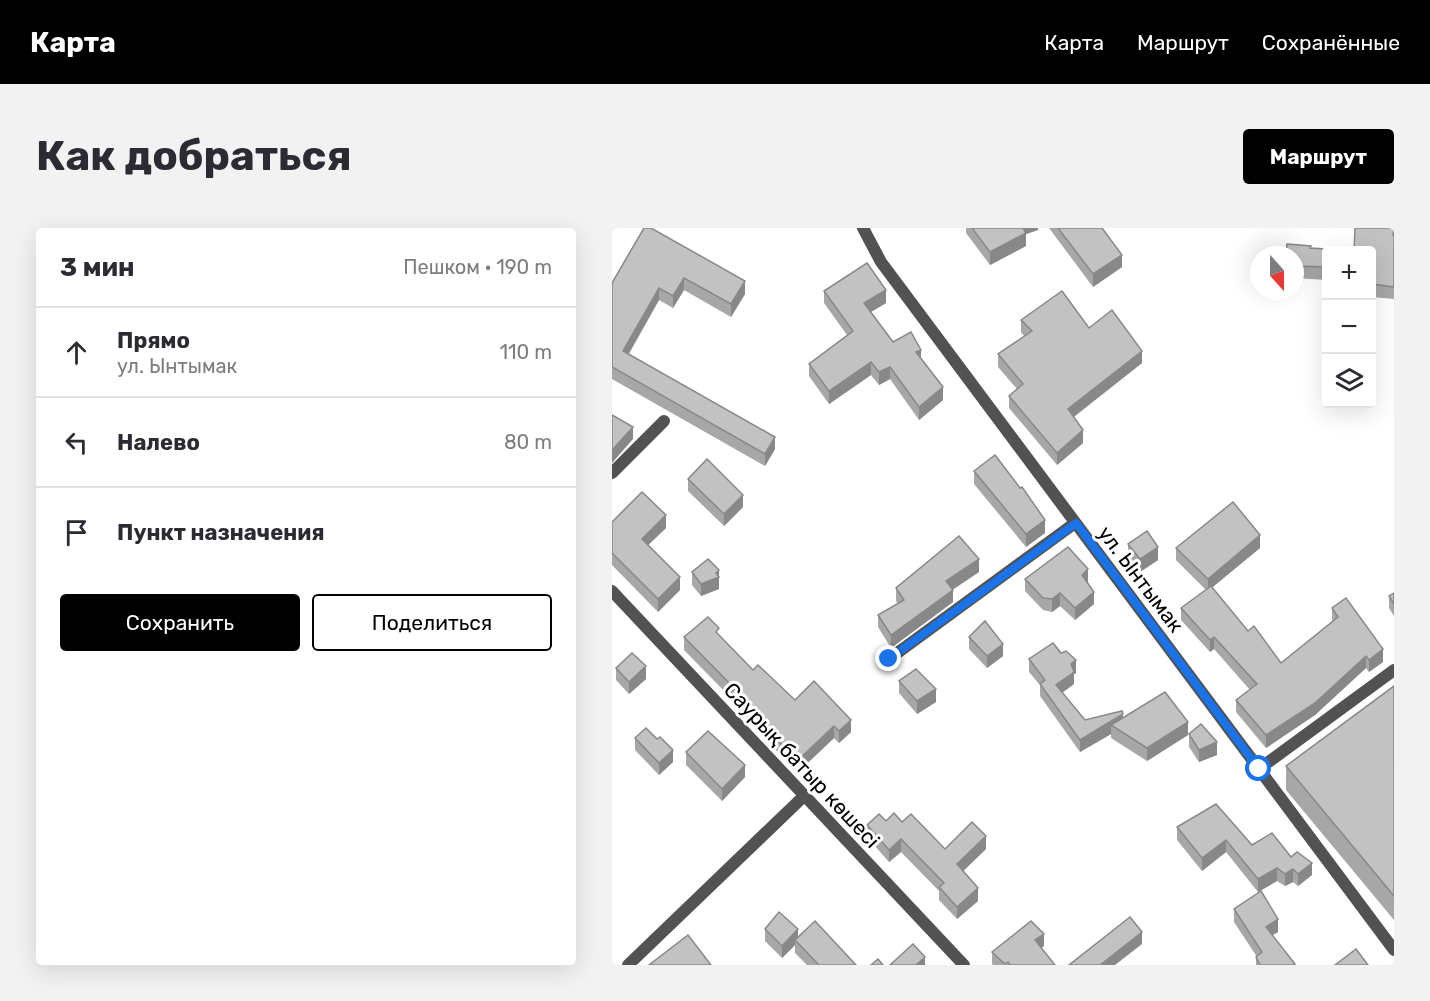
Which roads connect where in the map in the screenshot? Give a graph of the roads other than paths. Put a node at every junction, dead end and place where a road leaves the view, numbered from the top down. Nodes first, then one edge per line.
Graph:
1 (863, 228) edge
2 (664, 421) dead end
3 (612, 473) edge
4 (1076, 523) junction
5 (612, 591) edge
6 (889, 659) dead end
7 (1394, 670) edge
8 (1259, 769) junction
9 (804, 796) junction
10 (1394, 950) edge
11 (628, 965) edge
12 (964, 965) edge

1 - 4 street, ул. Ынтымак
2 - 3 street
4 - 6 street
4 - 8 street, ул. Ынтымак
5 - 9 street, Саурық батыр көшесі
7 - 8 street
8 - 10 street, ул. Ынтымак
9 - 11 street
9 - 12 street, Саурық батыр көшесі

